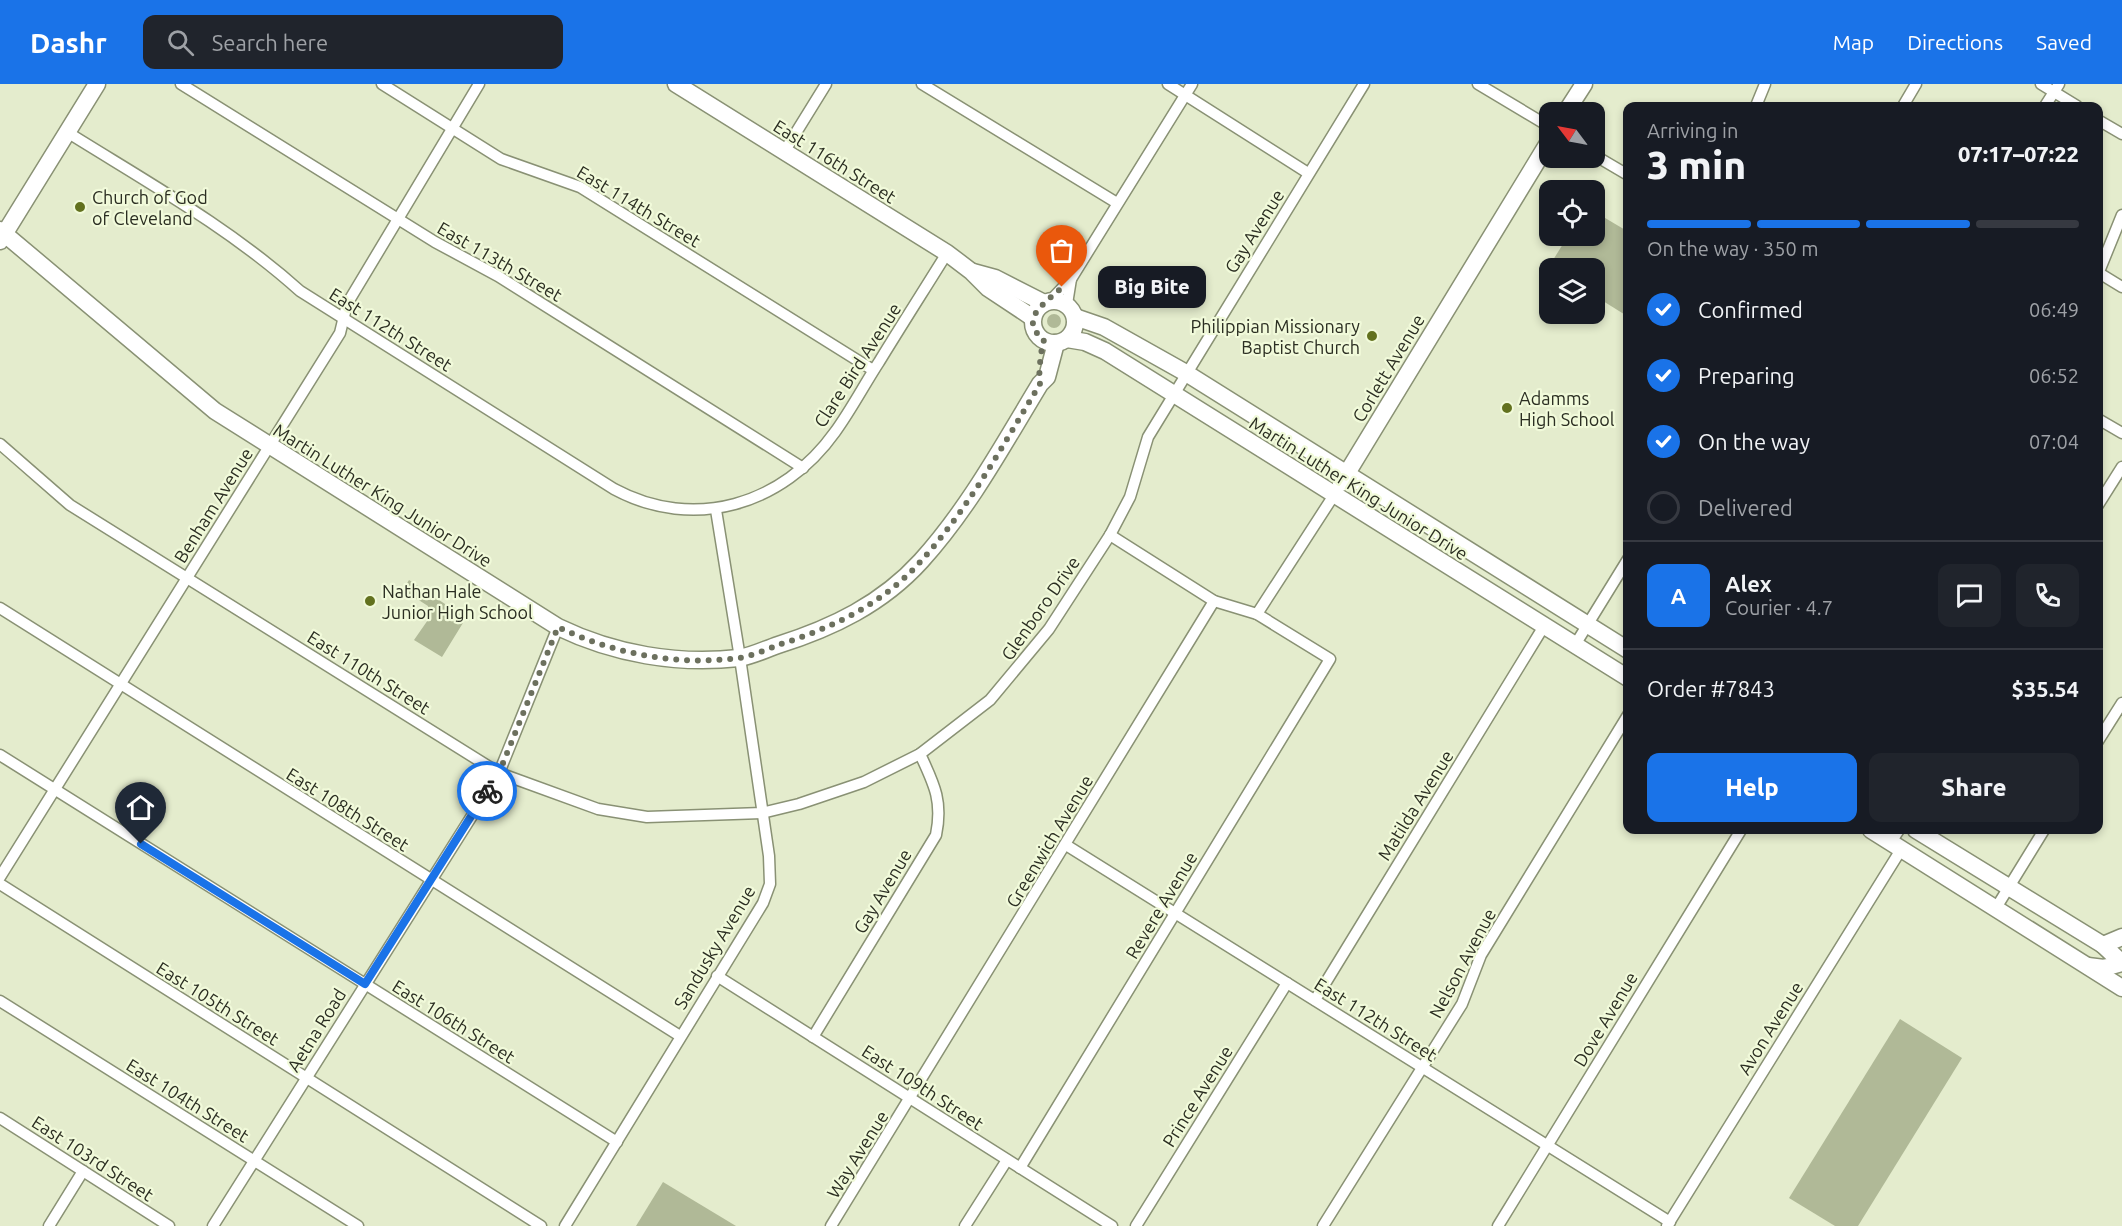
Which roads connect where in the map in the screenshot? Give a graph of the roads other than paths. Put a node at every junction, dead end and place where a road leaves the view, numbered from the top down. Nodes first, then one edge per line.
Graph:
1 (95, 84) edge
2 (181, 84) edge
3 (382, 84) edge
4 (479, 84) edge
5 (675, 84) edge
6 (826, 84) edge
7 (922, 84) edge
8 (1168, 84) edge
9 (1192, 84) edge
10 (1364, 84) edge
11 (1478, 84) edge
12 (1584, 84) edge
13 (1764, 84) edge
14 (1916, 84) edge
15 (2041, 84) edge
16 (2056, 88) edge
17 (1185, 94) junction
18 (1572, 102) edge
19 (1757, 102) edge
20 (1905, 102) edge
21 (2047, 102) edge
22 (2073, 102) edge
23 (1539, 120) edge
24 (2103, 123) edge
25 (453, 128) junction
26 (67, 132) junction
27 (2122, 134) edge
28 (784, 152) junction
29 (1539, 158) edge
30 (1605, 161) edge
31 (1623, 172) edge
32 (1308, 173) junction
33 (1117, 203) junction
34 (2122, 215) edge
35 (398, 220) junction
36 (2, 234) edge
37 (947, 254) junction
38 (2103, 263) edge
39 (972, 272) junction
40 (2103, 275) edge
41 (2122, 287) edge
42 (1059, 306) junction
43 (1033, 318) junction
44 (344, 319) junction
45 (1055, 341) junction
46 (873, 370) junction
47 (1186, 373) junction
48 (1173, 395) junction
49 (2103, 422) edge
50 (2122, 433) edge
51 (0, 444) edge
52 (269, 447) junction
53 (2122, 467) edge
54 (803, 468) junction
55 (1346, 475) junction
56 (1334, 495) junction
57 (2103, 497) edge
58 (716, 510) junction
59 (1110, 535) junction
60 (1623, 567) edge
61 (187, 578) junction
62 (1214, 601) junction
63 (0, 608) edge
64 (1257, 614) junction
65 (1587, 625) junction
66 (1544, 626) junction
67 (558, 627) junction
68 (1575, 645) junction
69 (1623, 647) edge
70 (740, 658) junction
71 (1623, 675) edge
72 (121, 684) junction
73 (2122, 703) edge
74 (1623, 723) edge
75 (2103, 733) edge
76 (921, 754) junction
77 (0, 755) edge
78 (499, 773) junction
79 (54, 790) junction
80 (762, 813) junction
81 (1739, 834) edge
82 (1881, 834) edge
83 (1923, 834) edge
84 (2042, 834) edge
85 (1897, 840) edge
86 (1066, 845) junction
87 (0, 877) edge
88 (429, 880) junction
89 (0, 884) edge
90 (2009, 887) junction
91 (1996, 908) junction
92 (1175, 912) junction
93 (2122, 938) edge
94 (2103, 945) junction
95 (2122, 963) edge
96 (2087, 966) junction
97 (717, 976) junction
98 (1287, 983) junction
99 (365, 984) junction
100 (2122, 988) edge
101 (1315, 1000) junction
102 (0, 1001) edge
103 (680, 1036) junction
104 (813, 1036) junction
105 (1422, 1068) junction
106 (305, 1078) junction
107 (911, 1099) junction
108 (0, 1118) edge
109 (616, 1142) junction
110 (1548, 1145) junction
111 (1007, 1160) junction
112 (253, 1161) junction
113 (1020, 1168) junction
114 (83, 1171) junction
115 (1668, 1224) edge
116 (49, 1226) edge
117 (169, 1226) edge
118 (213, 1226) edge
119 (358, 1226) edge
120 (542, 1226) edge
121 (565, 1226) edge
122 (831, 1226) edge
123 (965, 1226) edge
124 (1112, 1226) edge
125 (1136, 1226) edge
126 (1323, 1226) edge
127 (1498, 1226) edge

1 - 26 main road
2 - 35 street, East 113th Street
3 - 25 street, East 114th Street
4 - 25 street, Benham Avenue
5 - 28 main road, East 116th Street
6 - 28 street
7 - 33 street
8 - 17 street
9 - 17 street
10 - 32 street, Gay Avenue
11 - 23 street
12 - 18 main road
13 - 19 street
14 - 20 street
15 - 16 street
16 - 21 street
16 - 22 street
17 - 32 street
17 - 33 street
24 - 27 street
25 - 35 street, Benham Avenue
25 - 46 street, East 114th Street
26 - 36 main road
26 - 44 street, East 112th Street
28 - 37 main road, East 116th Street
29 - 55 main road, Corlett Avenue
30 - 31 street
32 - 47 street, Gay Avenue
33 - 42 street
34 - 38 street
35 - 44 street, Benham Avenue
35 - 54 street, East 113th Street
36 - 52 main road, Martin Luther King Junior Drive
37 - 39 main road, East 116th Street
37 - 46 street, Clare Bird Avenue
39 - 42 main road, East 116th Street
39 - 43 main road, East 116th Street
40 - 41 street
42 - 43 main road
42 - 45 main road
42 - 47 main road, Martin Luther King Junior Drive
43 - 45 main road
44 - 52 street, Benham Avenue
44 - 58 street, East 112th Street
45 - 48 main road, Martin Luther King Junior Drive
45 - 70 main road, Martin Luther King Junior Drive
46 - 54 street, Clare Bird Avenue
47 - 48 street, Gay Avenue
47 - 55 main road, Martin Luther King Junior Drive
48 - 56 main road, Martin Luther King Junior Drive
48 - 59 street, Glenboro Drive
49 - 50 street
51 - 61 street, East 110th Street
52 - 61 street, Benham Avenue
52 - 67 main road, Martin Luther King Junior Drive
53 - 57 street
54 - 58 street, Clare Bird Avenue
55 - 56 main road, Corlett Avenue
55 - 65 main road, Martin Luther King Junior Drive
56 - 64 street, Corlett Avenue
56 - 66 main road, Martin Luther King Junior Drive
58 - 70 street, Sandusky Avenue
59 - 62 street
59 - 76 street, Glenboro Drive
60 - 65 street
61 - 72 street, Benham Avenue
61 - 78 street, East 110th Street
62 - 64 street
62 - 86 street, Greenwich Avenue
63 - 72 street, East 108th Street
64 - 92 street, Revere Avenue
65 - 68 street
65 - 69 main road, Martin Luther King Junior Drive
66 - 68 main road, Martin Luther King Junior Drive
66 - 101 street, Matilda Avenue
67 - 70 main road, Martin Luther King Junior Drive
67 - 78 street, Aetna Road
68 - 71 main road, Martin Luther King Junior Drive
70 - 80 street, Sandusky Avenue
72 - 79 street, Benham Avenue
72 - 88 street, East 108th Street
73 - 75 street
74 - 105 street, Nelson Avenue
76 - 80 street, Glenboro Drive
76 - 104 street, Gay Avenue
77 - 79 street, East 106th Street
78 - 80 street, East 110th Street
78 - 88 street, Aetna Road
79 - 87 street, Benham Avenue
79 - 99 street, East 106th Street
80 - 97 street, Sandusky Avenue
81 - 110 street, Dove Avenue
82 - 85 main road
83 - 90 main road
84 - 90 street
85 - 91 main road
85 - 115 street, Avon Avenue
86 - 92 street, East 112th Street
86 - 107 street, Greenwich Avenue
88 - 99 street, Aetna Road
88 - 103 street, East 108th Street
89 - 106 street, East 105th Street
90 - 91 street
90 - 94 main road
91 - 96 main road
92 - 98 street, East 112th Street
92 - 113 street, Revere Avenue
93 - 94 main road
94 - 95 main road
95 - 96 main road
96 - 100 main road
97 - 103 street, Sandusky Avenue
97 - 104 street, East 109th Street
98 - 101 street, East 112th Street
98 - 125 street, Prince Avenue
99 - 106 street, Aetna Road
99 - 109 street, East 106th Street
101 - 105 street, East 112th Street
102 - 112 street, East 104th Street
103 - 109 street, Sandusky Avenue
104 - 107 street, East 109th Street
105 - 110 street, East 112th Street
105 - 126 street, Nelson Avenue
106 - 112 street, Aetna Road
106 - 120 street, East 105th Street
107 - 111 street, East 109th Street
107 - 122 street, Way Avenue
108 - 114 street, East 103rd Street
109 - 121 street, Sandusky Avenue
110 - 115 street, East 112th Street
110 - 127 street, Dove Avenue
111 - 113 street, East 109th Street
111 - 123 street
112 - 118 street, Aetna Road
112 - 119 street, East 104th Street
113 - 124 street, East 109th Street
114 - 116 street
114 - 117 street, East 103rd Street

